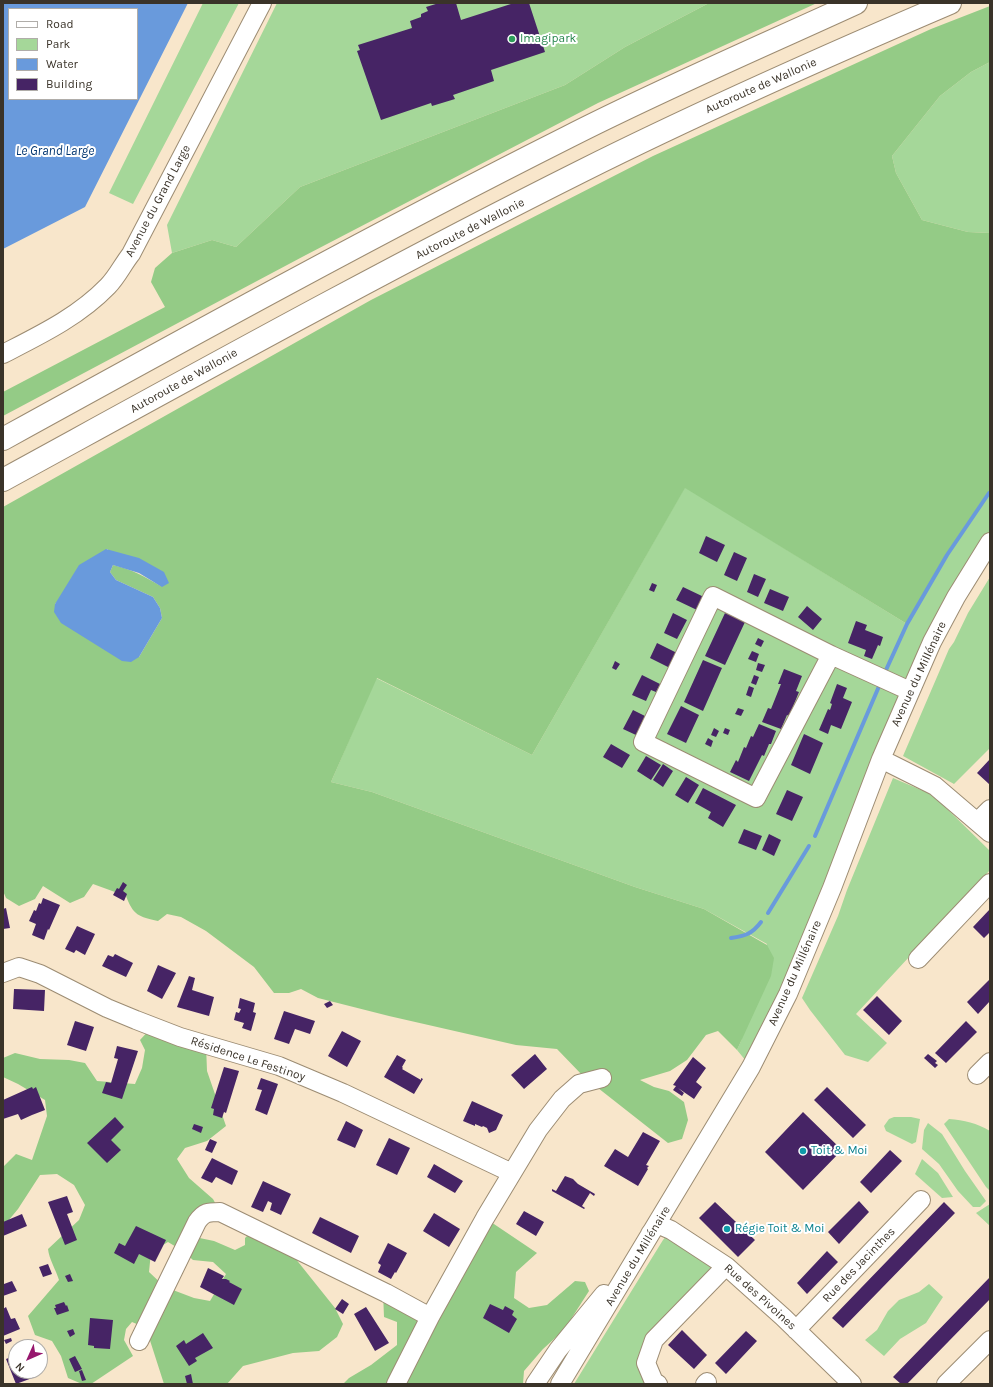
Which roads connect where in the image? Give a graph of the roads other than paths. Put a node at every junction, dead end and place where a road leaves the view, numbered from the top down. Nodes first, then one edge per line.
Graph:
1 (262, 3) edge
2 (856, 3) edge
3 (950, 3) edge
4 (3, 354) edge
5 (3, 439) edge
6 (3, 480) edge
7 (990, 542) edge
8 (831, 655) junction
9 (910, 691) junction
10 (881, 759) junction
11 (990, 809) edge
12 (984, 828) edge
13 (990, 883) edge
14 (918, 958) dead end
15 (3, 973) edge
16 (990, 1062) edge
17 (977, 1075) dead end
18 (602, 1078) dead end
19 (512, 1173) junction
20 (921, 1200) dead end
21 (657, 1224) junction
22 (726, 1266) junction
23 (430, 1317) junction
24 (796, 1330) junction
25 (990, 1340) edge
26 (139, 1341) dead end
27 (396, 1384) edge
28 (535, 1384) edge
29 (560, 1384) edge
30 (658, 1384) edge
31 (852, 1384) edge
32 (946, 1384) edge

1 - 4 street, Avenue du Grand Large
2 - 5 highway
3 - 6 highway, Autoroute de Wallonie
7 - 9 street, Avenue du Millénaire
8 - 8 street
8 - 9 street
9 - 10 street, Avenue du Millénaire
10 - 12 street
10 - 21 street, Avenue du Millénaire
11 - 12 street
13 - 14 street
15 - 19 street, Résidence Le Festinoy
16 - 17 street
18 - 19 street
19 - 23 street
20 - 24 street, Rue des Jacinthes
21 - 22 street, Rue des Pivoines
21 - 28 street
21 - 29 street, Avenue du Millénaire
22 - 24 street, Rue des Pivoines
22 - 30 street
23 - 26 street
23 - 27 street
24 - 31 street, Rue des Pivoines
25 - 32 street

